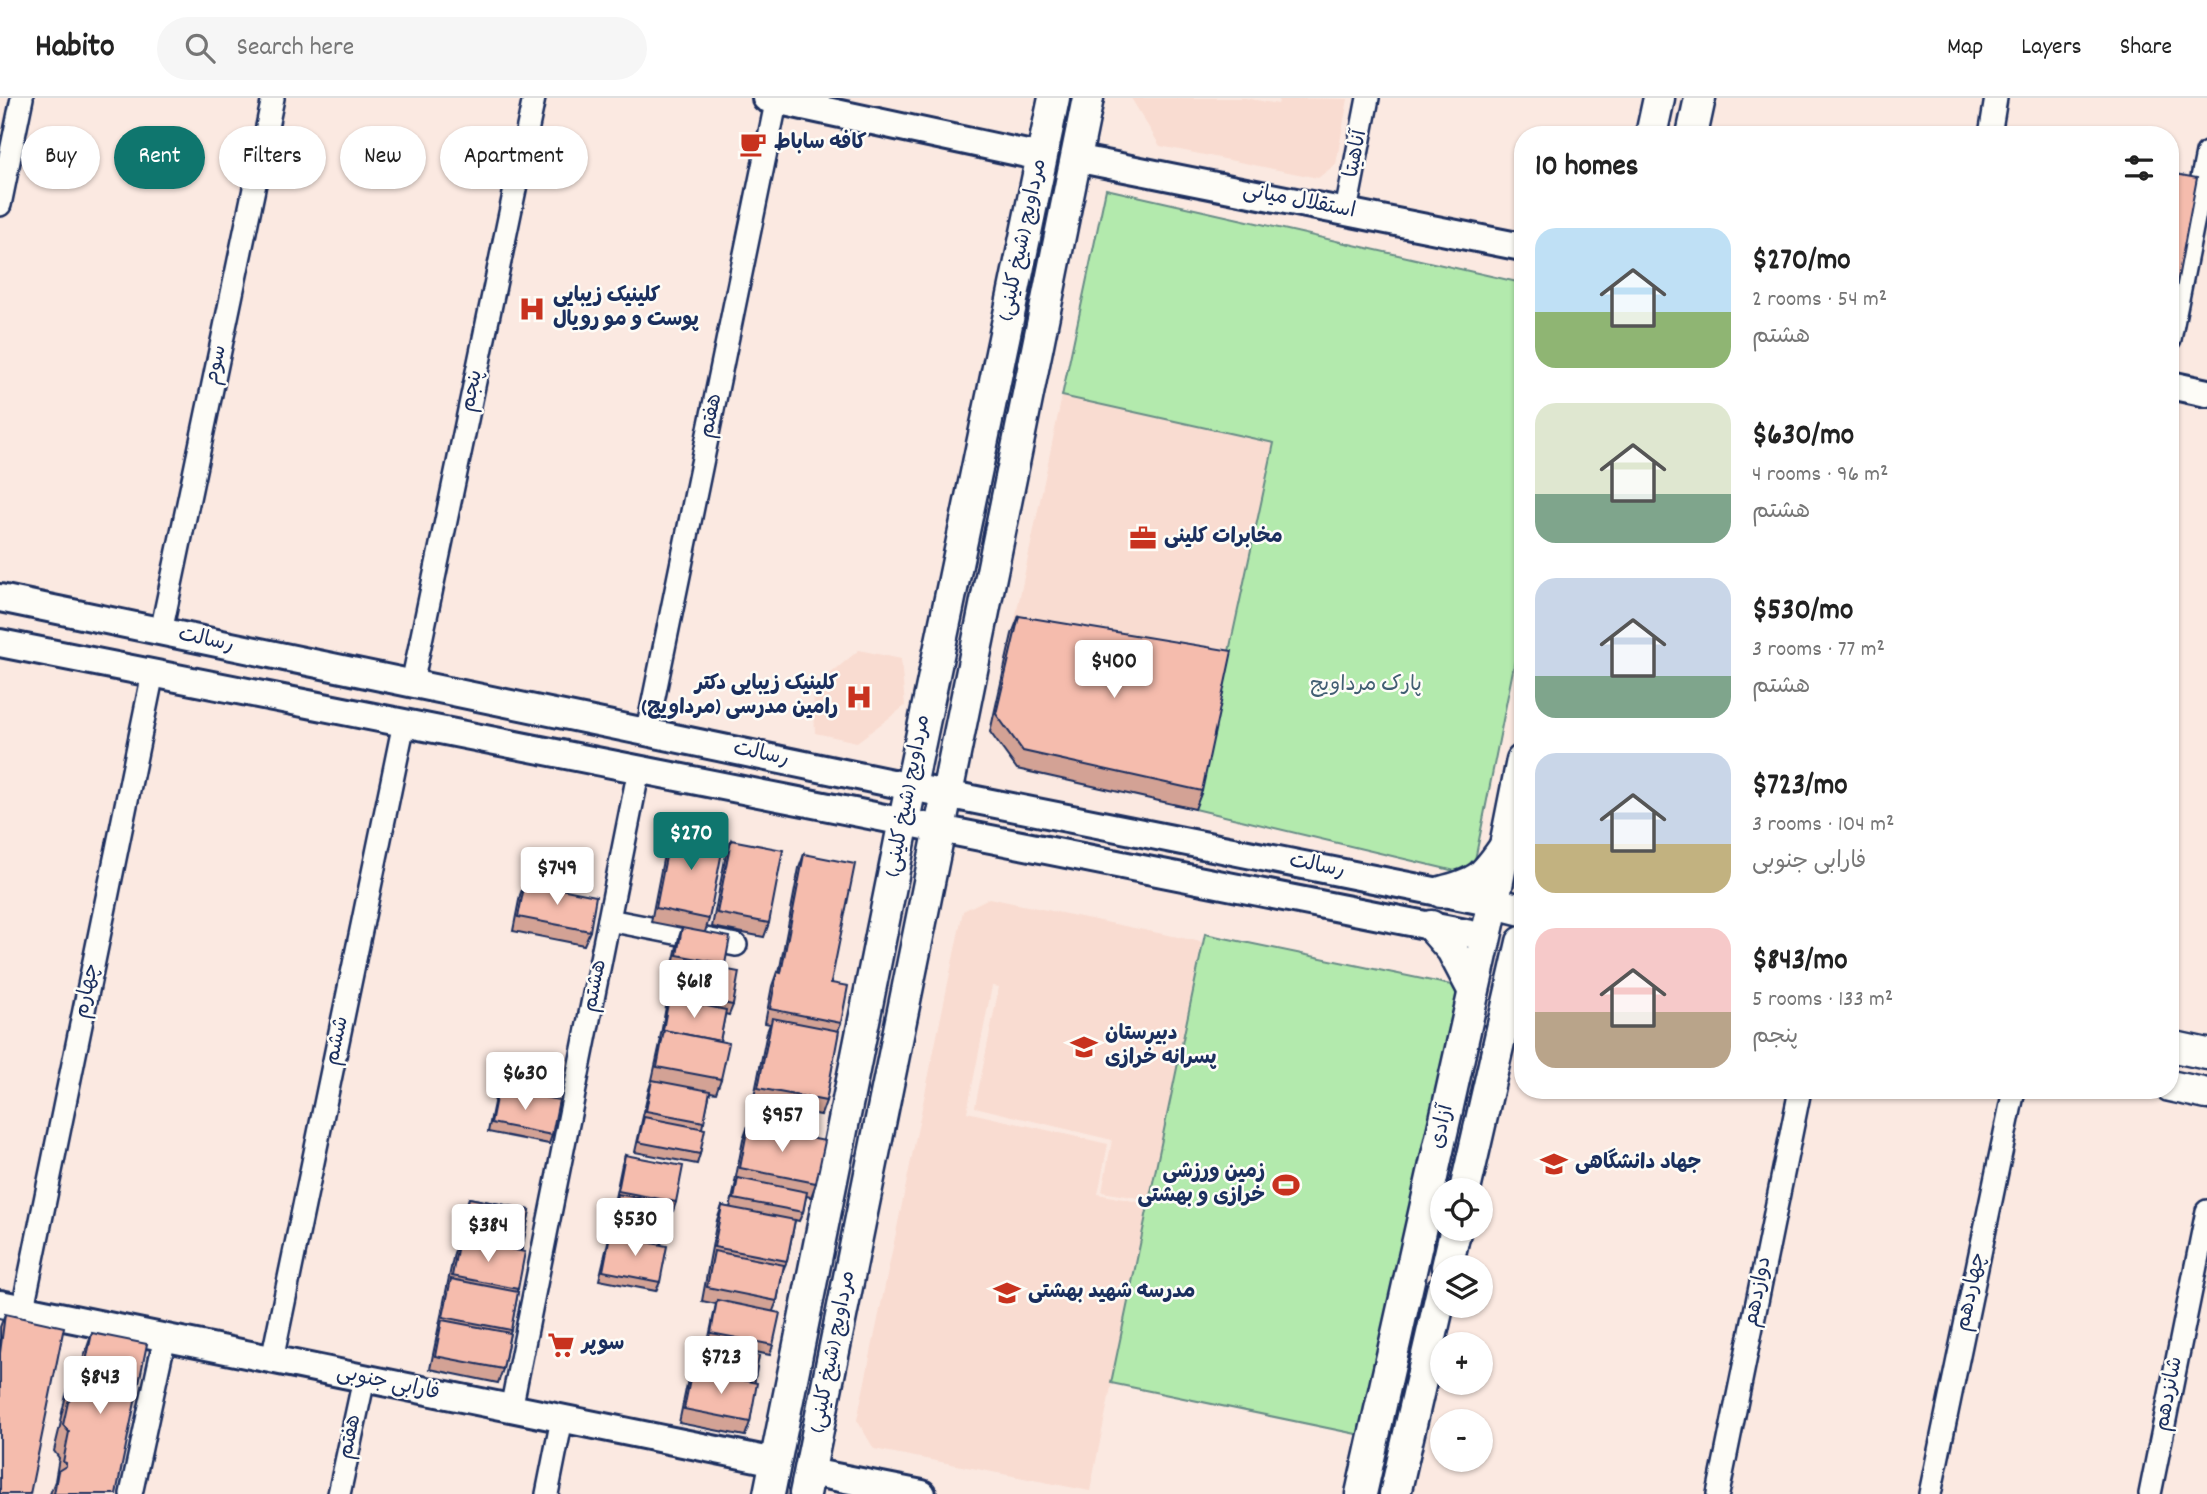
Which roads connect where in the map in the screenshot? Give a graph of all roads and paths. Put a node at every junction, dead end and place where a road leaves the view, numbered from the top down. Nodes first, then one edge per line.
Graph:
1 (22, 98) edge
2 (273, 98) edge
3 (534, 98) edge
4 (1054, 98) edge
5 (1088, 98) edge
6 (1368, 98) edge
7 (1659, 98) edge
8 (1700, 98) edge
9 (1996, 98) edge
10 (773, 99) edge
11 (1653, 126) edge
12 (1694, 126) edge
13 (1991, 126) edge
14 (2207, 153) edge
15 (1041, 157) junction
16 (1075, 158) junction
17 (0, 205) edge
18 (1346, 211) junction
19 (1514, 245) edge
20 (2179, 294) edge
21 (2179, 387) edge
22 (2207, 393) edge
23 (0, 598) edge
24 (161, 632) junction
25 (0, 643) edge
26 (153, 673) junction
27 (412, 684) junction
28 (404, 723) junction
29 (647, 731) junction
30 (639, 769) junction
31 (911, 787) junction
32 (947, 793) junction
33 (1514, 800) edge
34 (904, 823) junction
35 (940, 830) junction
36 (1505, 846) junction
37 (1441, 892) junction
38 (1493, 903) junction
39 (1514, 907) edge
40 (609, 920) junction
41 (1431, 926) junction
42 (1486, 937) junction
43 (1514, 942) edge
44 (736, 945) dead end
45 (1473, 990) junction
46 (1514, 999) edge
47 (2179, 1048) edge
48 (2207, 1054) edge
49 (2179, 1088) edge
50 (2207, 1094) edge
51 (1798, 1099) edge
52 (2012, 1099) edge
53 (1468, 1178) edge
54 (2207, 1211) edge
55 (11, 1306) edge
56 (1436, 1318) edge
57 (165, 1337) junction
58 (272, 1360) junction
59 (364, 1379) junction
60 (512, 1409) junction
61 (562, 1419) junction
62 (776, 1462) junction
63 (808, 1483) edge
64 (131, 1494) edge
65 (339, 1494) edge
66 (547, 1494) edge
67 (769, 1494) edge
68 (922, 1494) edge
69 (1361, 1494) edge
70 (1395, 1494) edge
71 (1718, 1494) edge
72 (1930, 1494) edge
73 (2150, 1494) edge

1 - 17 street
2 - 24 street, سوم
3 - 27 street, پنجم
4 - 15 main road, مرداویج (شیخ کلینی)
5 - 16 main road, مرداویج (شیخ کلینی)
6 - 18 street, آناهیتا
7 - 11 main road
8 - 12 main road
9 - 13 street
10 - 15 street
10 - 29 street, هفتم
14 - 20 street
15 - 31 main road, مرداویج (شیخ کلینی)
16 - 18 street, استقلال میانی
16 - 32 main road, مرداویج (شیخ کلینی)
18 - 19 street, استقلال میانی
21 - 22 street
23 - 24 street, رسالت
24 - 27 street, رسالت
25 - 26 street, رسالت
26 - 28 street, رسالت
26 - 55 street, چهارم
27 - 29 street, رسالت
28 - 30 street, رسالت
28 - 58 street, ششم
29 - 31 street, رسالت
30 - 34 street, رسالت
30 - 40 street, هشتم
31 - 32 street, رسالت
31 - 34 main road, مرداویج (شیخ کلینی)
32 - 35 main road, مرداویج (شیخ کلینی)
32 - 37 street, رسالت
33 - 36 main road, آزادی
34 - 35 street, رسالت
34 - 62 main road, مرداویج (شیخ کلینی)
35 - 41 street, رسالت
35 - 63 main road, مرداویج (شیخ کلینی)
36 - 37 main road
36 - 38 main road, آزادی
37 - 38 street, رسالت
38 - 39 main road, رسالت
38 - 42 main road, آزادی
40 - 44 street
40 - 60 street, هشتم
41 - 42 street, رسالت
41 - 45 main road
42 - 43 main road
42 - 45 main road, آزادی
45 - 69 main road, آزادی
46 - 53 main road, آزادی
47 - 48 main road
49 - 50 main road
51 - 71 street, دوازدهم
52 - 72 street, چهاردهم
54 - 73 street, شانزدهم
55 - 57 street, فارابی جنوبی
56 - 70 main road
57 - 58 street, فارابی جنوبی
57 - 64 street
58 - 59 street, فارابی جنوبی
59 - 60 street, فارابی جنوبی
59 - 65 street, هفتم
60 - 61 street, فارابی جنوبی
61 - 62 street, فارابی جنوبی
61 - 66 street
62 - 67 main road, مرداویج (شیخ کلینی)
63 - 68 street

